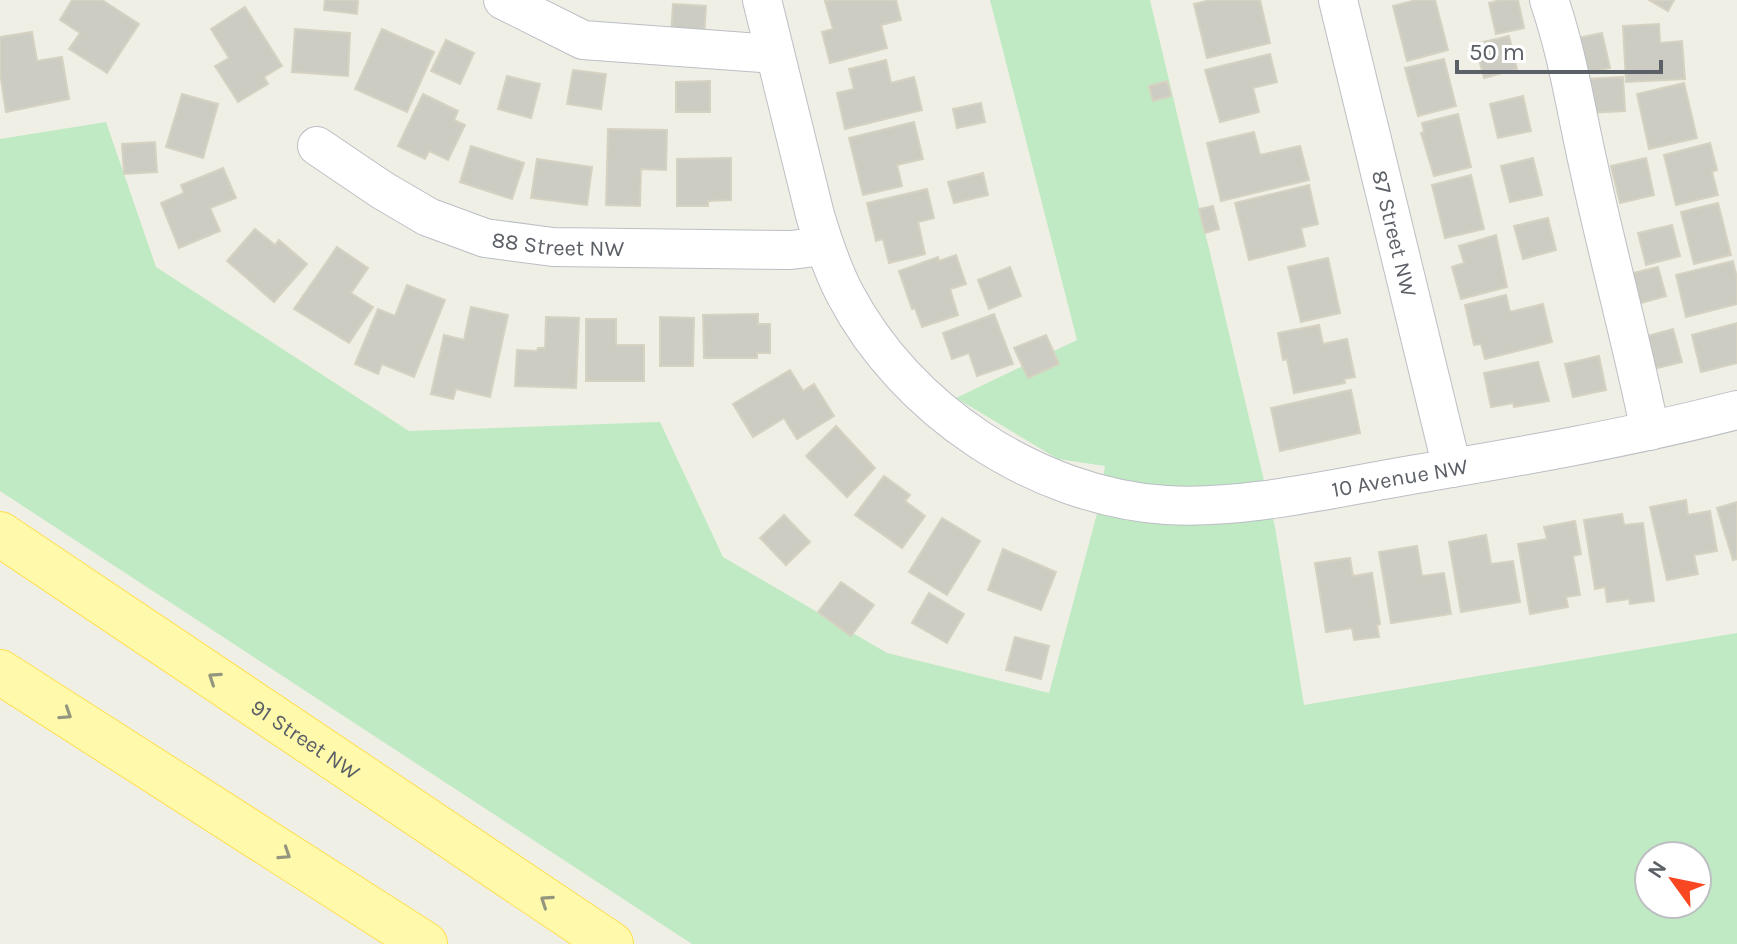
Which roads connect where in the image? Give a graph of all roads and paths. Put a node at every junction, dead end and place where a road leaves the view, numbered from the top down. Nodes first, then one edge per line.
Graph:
1 (503, 0) edge
2 (762, 0) edge
3 (1338, 0) edge
4 (1549, 0) edge
5 (775, 54) junction
6 (317, 146) dead end
7 (824, 246) junction
8 (1737, 410) edge
9 (1650, 431) junction
10 (1452, 468) junction
11 (0, 534) edge
12 (0, 672) edge
13 (425, 944) edge
14 (611, 944) edge

1 - 5 street
2 - 5 street
3 - 10 street, 87 Street NW
4 - 9 street
5 - 7 street
6 - 7 street, 88 Street NW
7 - 10 street, 10 Avenue NW
8 - 9 street, 10 Avenue NW
9 - 10 street, 10 Avenue NW
14 -> 11 main road, 91 Street NW
12 -> 13 main road

